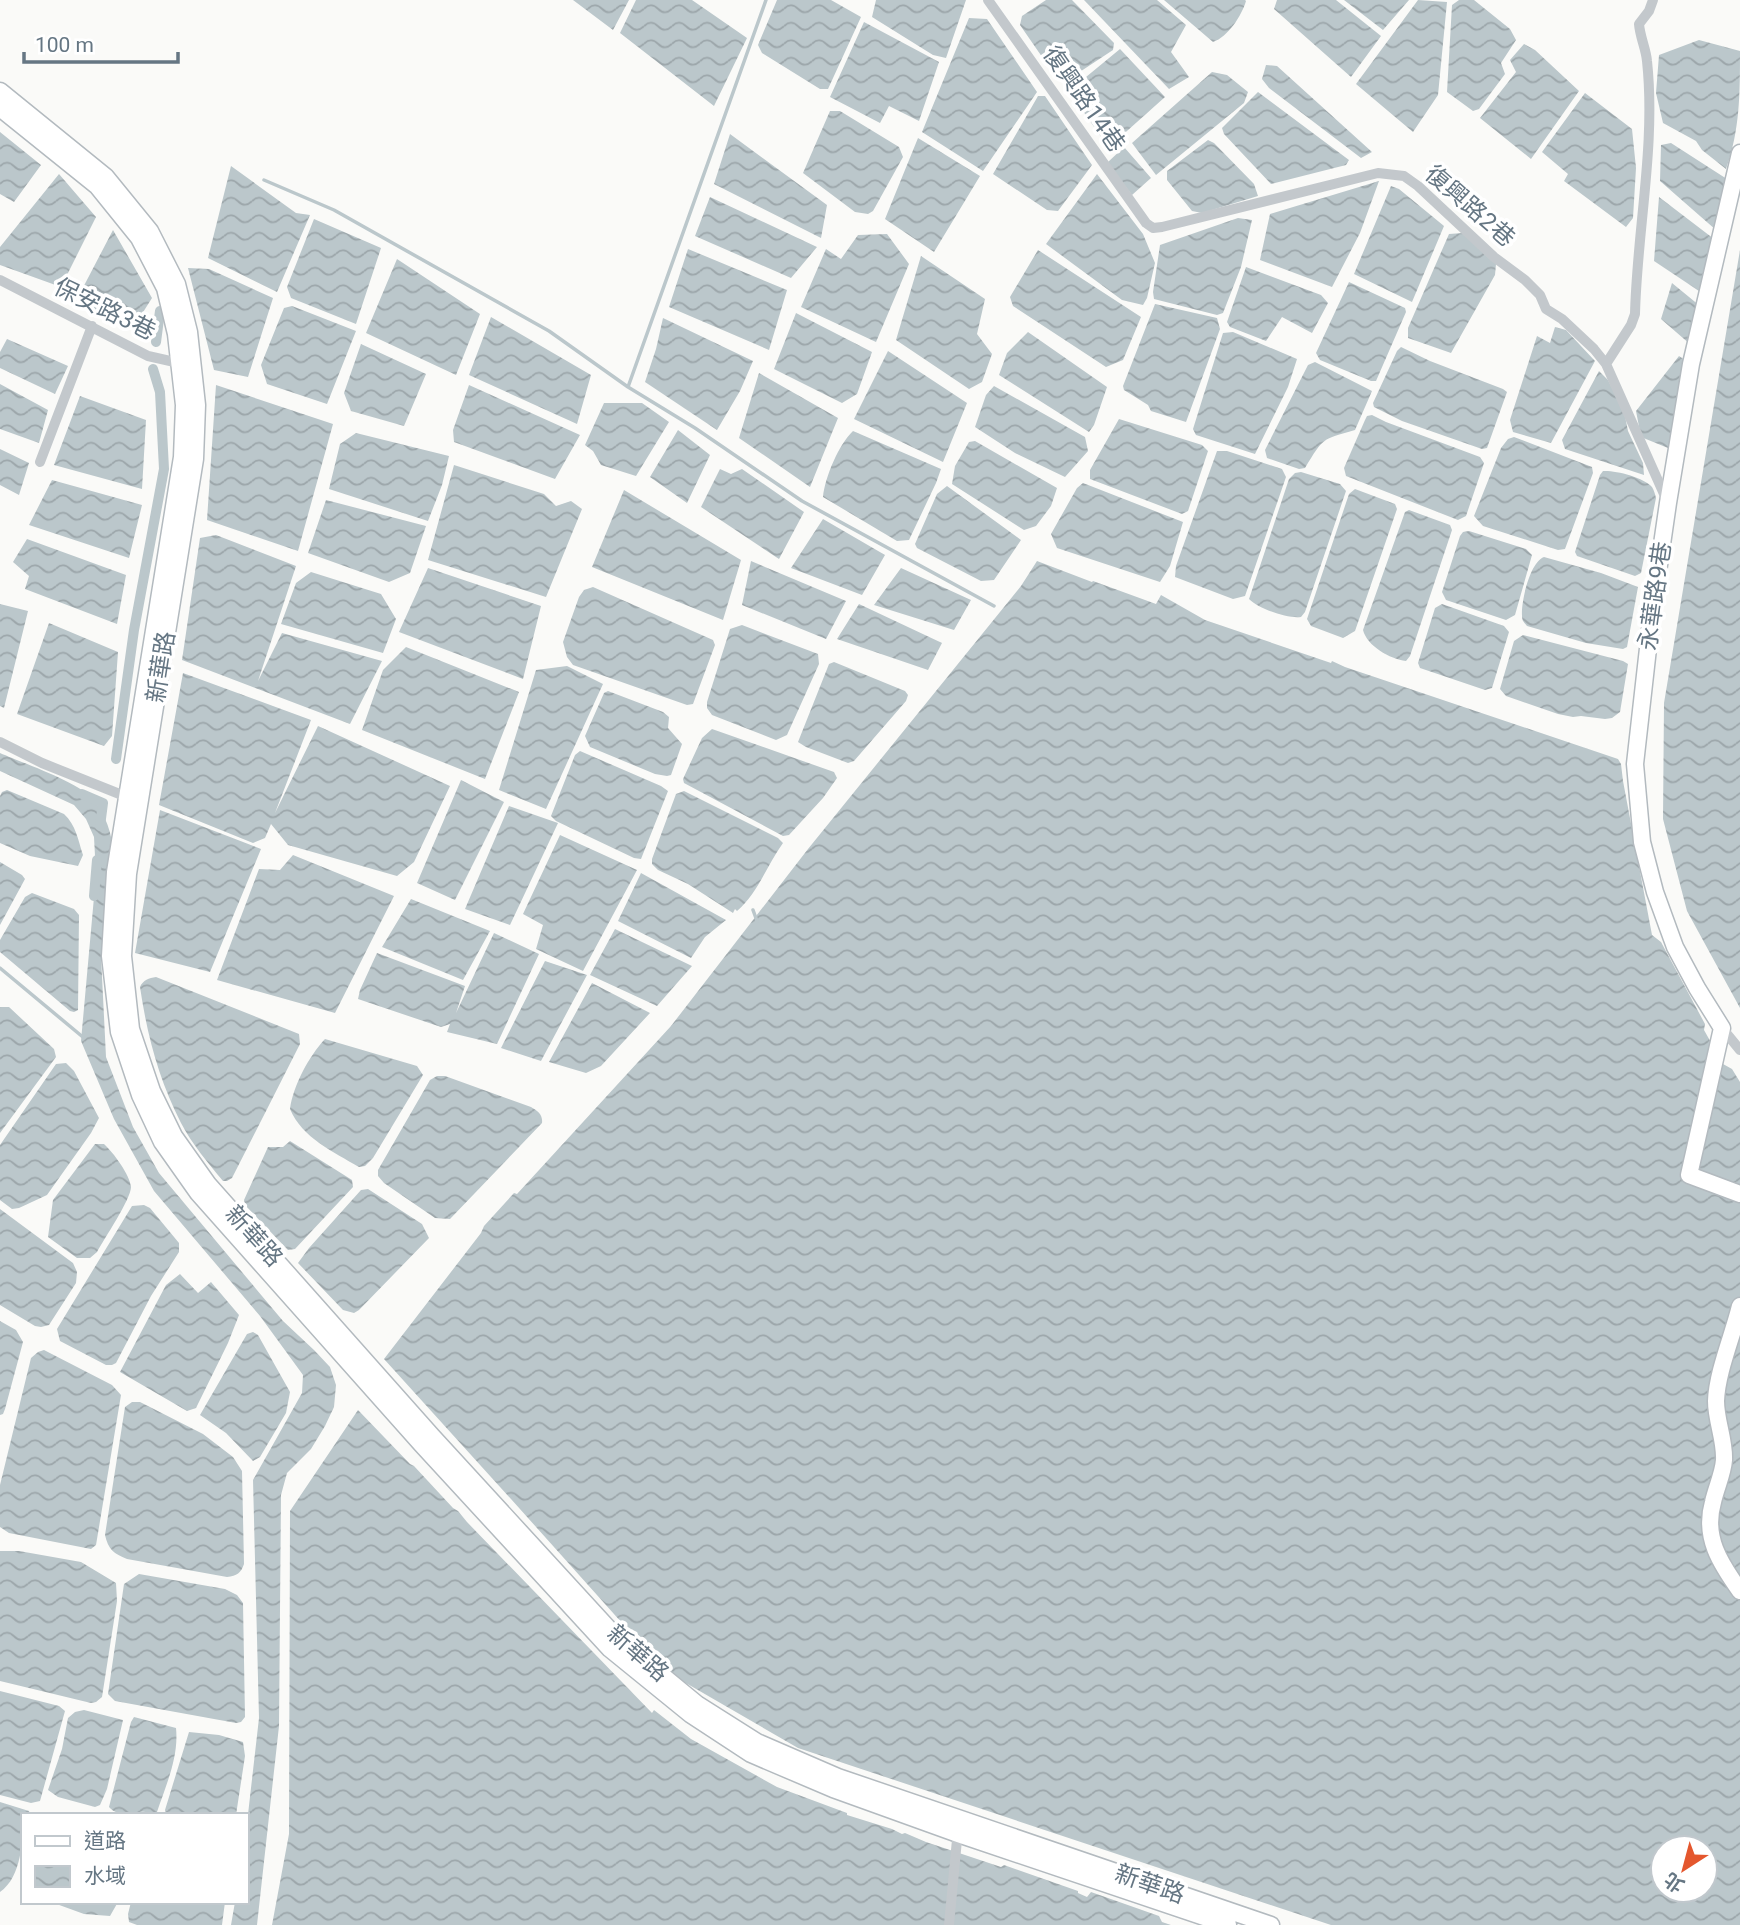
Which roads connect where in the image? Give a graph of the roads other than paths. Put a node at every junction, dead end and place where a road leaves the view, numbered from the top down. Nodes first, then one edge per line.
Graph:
1 (988, 0) edge
2 (1653, 0) edge
3 (0, 91) edge
4 (0, 108) edge
5 (1740, 153) edge
6 (1146, 223) joint
7 (0, 280) edge
8 (92, 326) junction
9 (1606, 364) junction
10 (186, 368) junction
11 (40, 462) dead end
12 (1668, 503) junction
13 (0, 742) edge
14 (127, 797) junction
15 (1722, 1028) junction
16 (1740, 1050) edge
17 (1740, 1194) edge
18 (1740, 1306) edge
19 (1740, 1591) edge
20 (959, 1827) junction
21 (949, 1925) edge
22 (1228, 1925) edge
23 (1272, 1925) edge

1 - 6 street, 復興路14巷
2 - 9 street
3 - 10 street, 新華路
4 - 10 street, 新華路
5 - 12 street, 永華路9巷
6 - 9 street, 復興路2巷
7 - 8 street, 保安路3巷
8 - 10 street, 保安路3巷
8 - 11 street
9 - 12 street, 復興路2巷
10 - 14 street, 新華路
10 - 20 street, 新華路
12 - 15 street, 永華路9巷
13 - 14 street
14 - 20 street, 新華路
15 - 16 street, 永華路9巷
15 - 17 street
18 - 19 street
20 - 21 street
20 - 22 street, 新華路
20 - 23 street, 新華路

